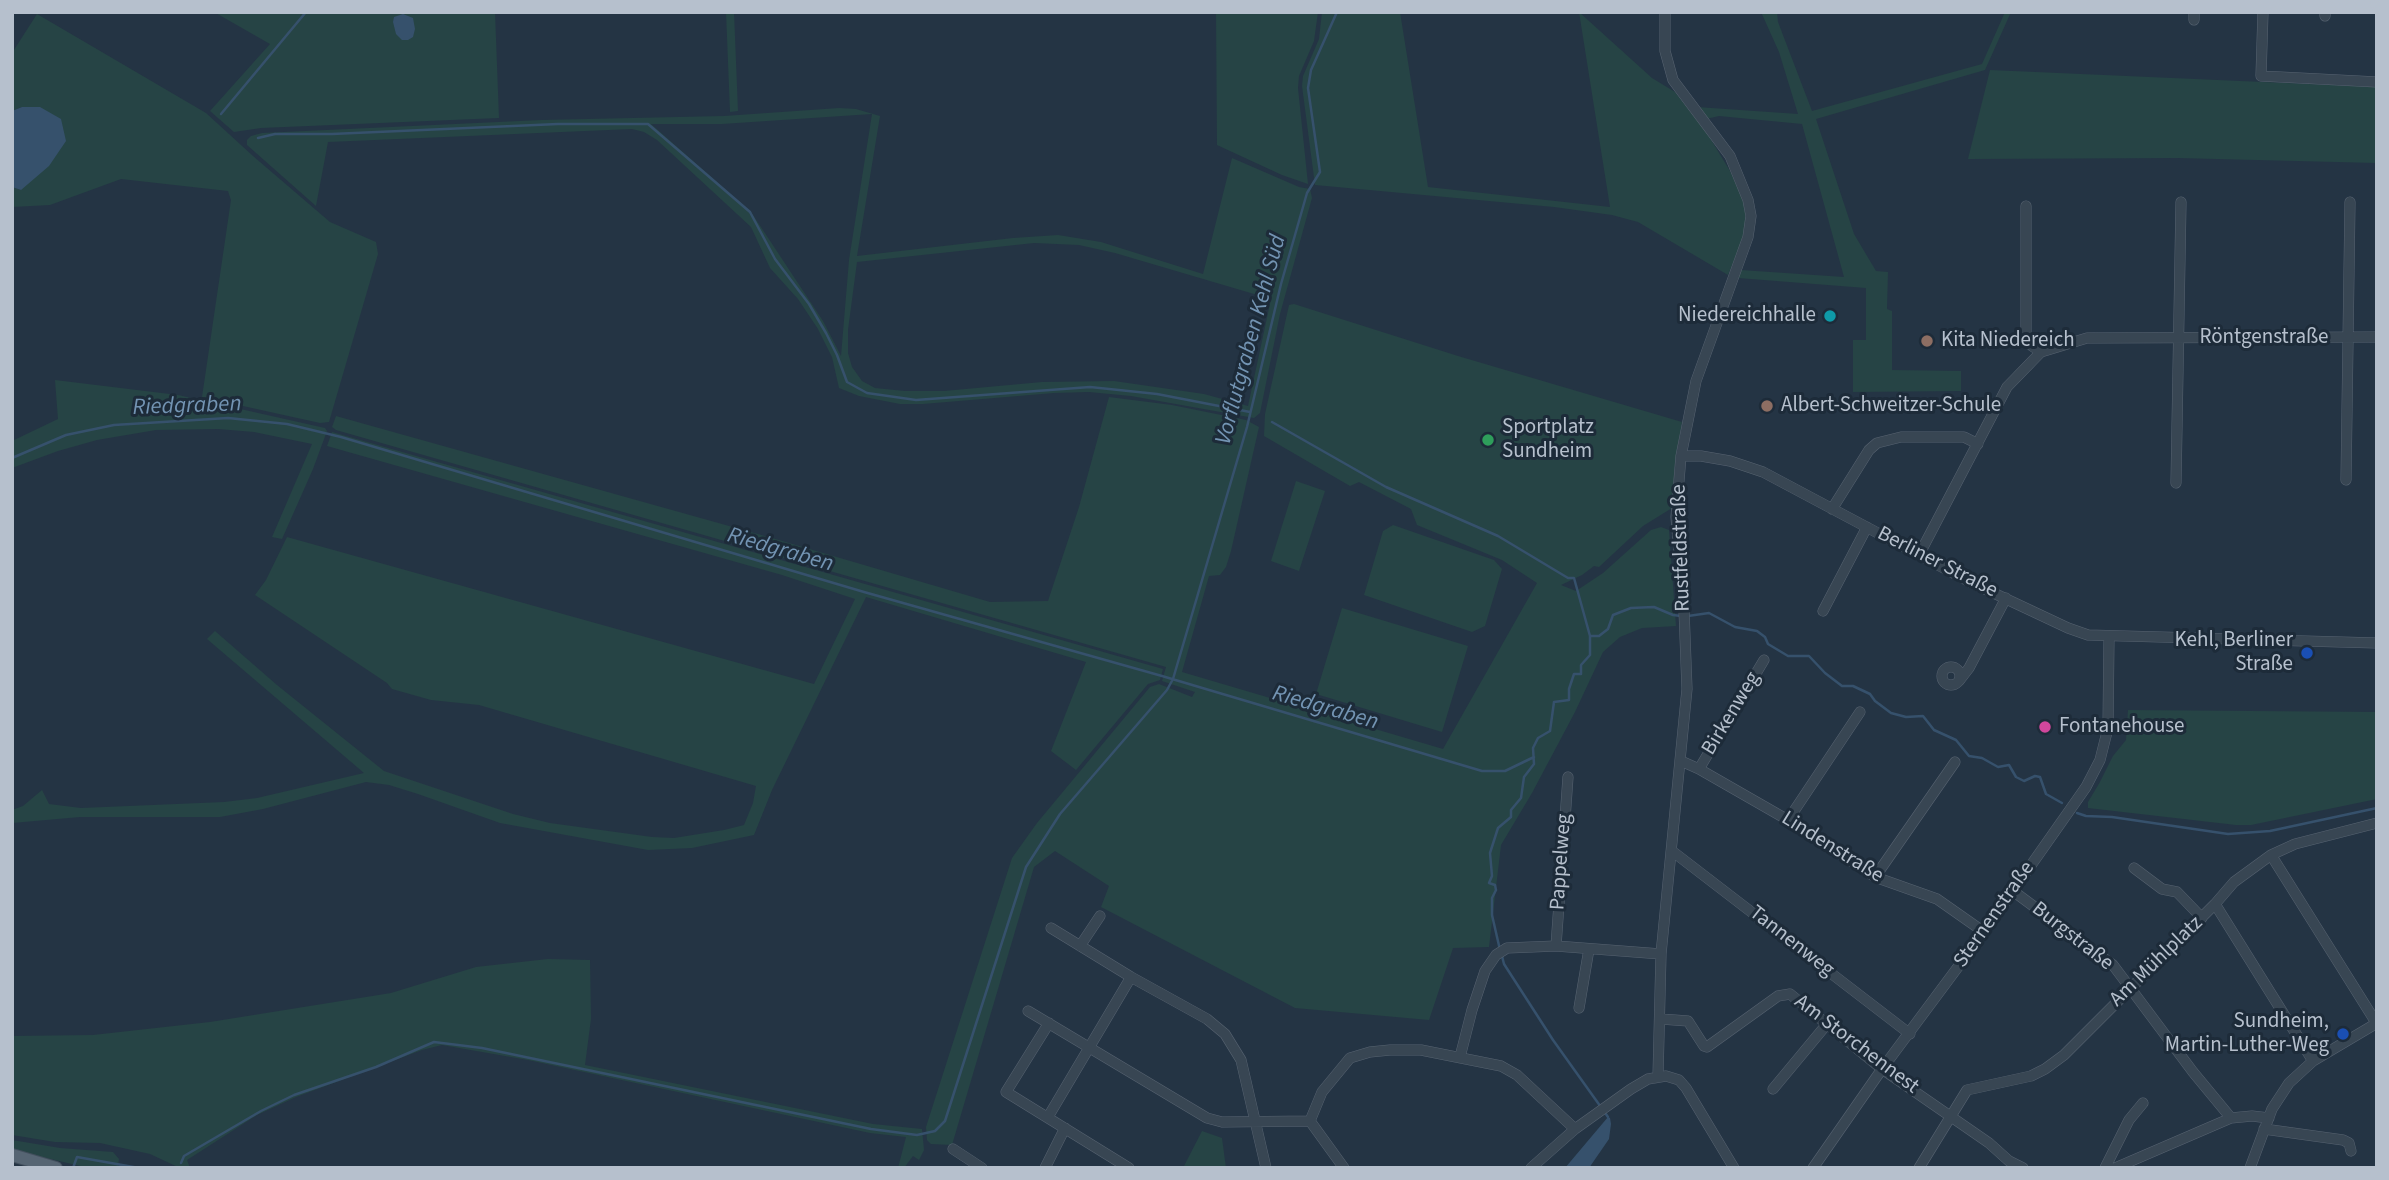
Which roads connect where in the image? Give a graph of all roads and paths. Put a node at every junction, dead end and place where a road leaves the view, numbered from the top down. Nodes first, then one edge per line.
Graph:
1 (1665, 12) edge
2 (2263, 12) edge
3 (2377, 82) edge
4 (2181, 202) dead end
5 (2350, 202) dead end
6 (2026, 206) dead end
7 (2377, 337) edge
8 (2180, 338) junction
9 (2349, 338) junction
10 (2041, 352) junction
11 (1978, 444) junction
12 (1681, 456) junction
13 (2346, 480) dead end
14 (2176, 483) dead end
15 (1832, 509) junction
16 (1867, 527) junction
17 (1919, 555) junction
18 (2006, 598) junction
19 (1823, 611) dead end
20 (2109, 637) junction
21 (2377, 643) edge
22 (1764, 660) dead end
23 (1959, 681) dead end
24 (1860, 712) dead end
25 (1681, 761) junction
26 (1955, 762) dead end
27 (1699, 769) junction
28 (1568, 777) dead end
29 (1787, 820) junction
30 (2377, 823) edge
31 (1672, 851) junction
32 (2271, 855) junction
33 (2134, 868) dead end
34 (1875, 877) junction
35 (2012, 891) junction
36 (2216, 904) junction
37 (1100, 916) dead end
38 (2202, 918) junction
39 (1051, 928) dead end
40 (1984, 932) junction
41 (1080, 946) junction
42 (1556, 946) junction
43 (1588, 949) junction
44 (1661, 954) junction
45 (1131, 977) junction
46 (2130, 988) junction
47 (1579, 1007) dead end
48 (1028, 1011) dead end
49 (1661, 1019) junction
50 (1049, 1023) junction
51 (2377, 1023) edge
52 (1827, 1024) junction
53 (1910, 1034) junction
54 (1090, 1047) junction
55 (1460, 1057) junction
56 (2313, 1062) junction
57 (1882, 1069) junction
58 (1658, 1076) junction
59 (1773, 1089) dead end
60 (2143, 1103) dead end
61 (1950, 1116) junction
62 (1048, 1117) junction
63 (2231, 1118) junction
64 (2269, 1118) junction
65 (1310, 1121) junction
66 (1255, 1122) junction
67 (1065, 1128) junction
68 (1575, 1129) junction
69 (2264, 1129) junction
70 (953, 1149) dead end
71 (2351, 1151) dead end
72 (12, 1157) edge
73 (2008, 1165) edge
74 (52, 1167) edge
75 (982, 1168) edge
76 (1045, 1168) edge
77 (1129, 1168) edge
78 (1266, 1168) edge
79 (1344, 1168) edge
80 (1531, 1168) edge
81 (1734, 1168) edge
82 (1813, 1168) edge
83 (1919, 1168) edge
84 (2023, 1168) edge
85 (2105, 1168) edge
86 (2115, 1168) edge
87 (2250, 1168) edge

1 - 12 street, Rustfeldstraße
2 - 3 street
4 - 8 street, Röntgenstraße
5 - 9 street, Röntgenstraße
6 - 10 street
7 - 9 street, Röntgenstraße
8 - 9 street, Röntgenstraße
8 - 10 street, Röntgenstraße
8 - 14 street, Röntgenstraße
9 - 13 street, Röntgenstraße
10 - 11 street, Röntgenstraße
11 - 15 street
11 - 17 street, Röntgenstraße
12 - 15 street, Berliner Straße
12 - 25 street, Rustfeldstraße
15 - 16 street, Berliner Straße
16 - 17 street, Berliner Straße
16 - 19 street, Berliner Straße
17 - 18 street, Berliner Straße
18 - 20 street, Berliner Straße
18 - 23 street, Berliner Straße
20 - 21 street, Berliner Straße
20 - 35 street, Sternenstraße
22 - 27 street, Birkenweg
24 - 29 street
25 - 27 street, Lindenstraße
25 - 31 street, Rustfeldstraße
26 - 34 street
27 - 29 street, Lindenstraße
28 - 42 street, Pappelweg
29 - 34 street, Lindenstraße
30 - 32 street, Am Mühlplatz
31 - 44 street, Rustfeldstraße
31 - 53 street, Tannenweg
32 - 36 street, Am Mühlplatz
32 - 51 street
33 - 38 street
34 - 40 street, Lindenstraße
35 - 40 street, Sternenstraße
35 - 46 street, Burgstraße
36 - 38 street, Am Mühlplatz
36 - 56 street
37 - 41 street
38 - 46 street, Am Mühlplatz
39 - 41 street
40 - 53 street, Sternenstraße
41 - 45 street
42 - 43 street
42 - 55 street
43 - 44 street
43 - 47 street
44 - 49 street, Rustfeldstraße
45 - 54 street
45 - 66 street
46 - 61 street, Am Mühlplatz
46 - 63 street, Burgstraße
48 - 50 street
49 - 52 street, Am Storchennest
49 - 58 street, Rustfeldstraße
50 - 54 street
50 - 62 street
51 - 56 street
52 - 57 street, Am Storchennest
52 - 59 street
53 - 57 street, Sternenstraße
54 - 62 street
54 - 66 street
55 - 65 street
55 - 68 street
56 - 64 street
57 - 61 street, Am Storchennest
57 - 82 street, Sternenstraße
58 - 68 street
58 - 81 street
60 - 85 street
61 - 73 street, Am Storchennest
61 - 83 street
62 - 67 street
63 - 64 street
63 - 86 street
64 - 69 street
65 - 66 street
65 - 79 street
66 - 78 street
67 - 76 street
67 - 77 street
68 - 80 street
69 - 71 street
69 - 87 street
70 - 75 street
72 - 74 main road
73 - 84 street, Am Storchennest

